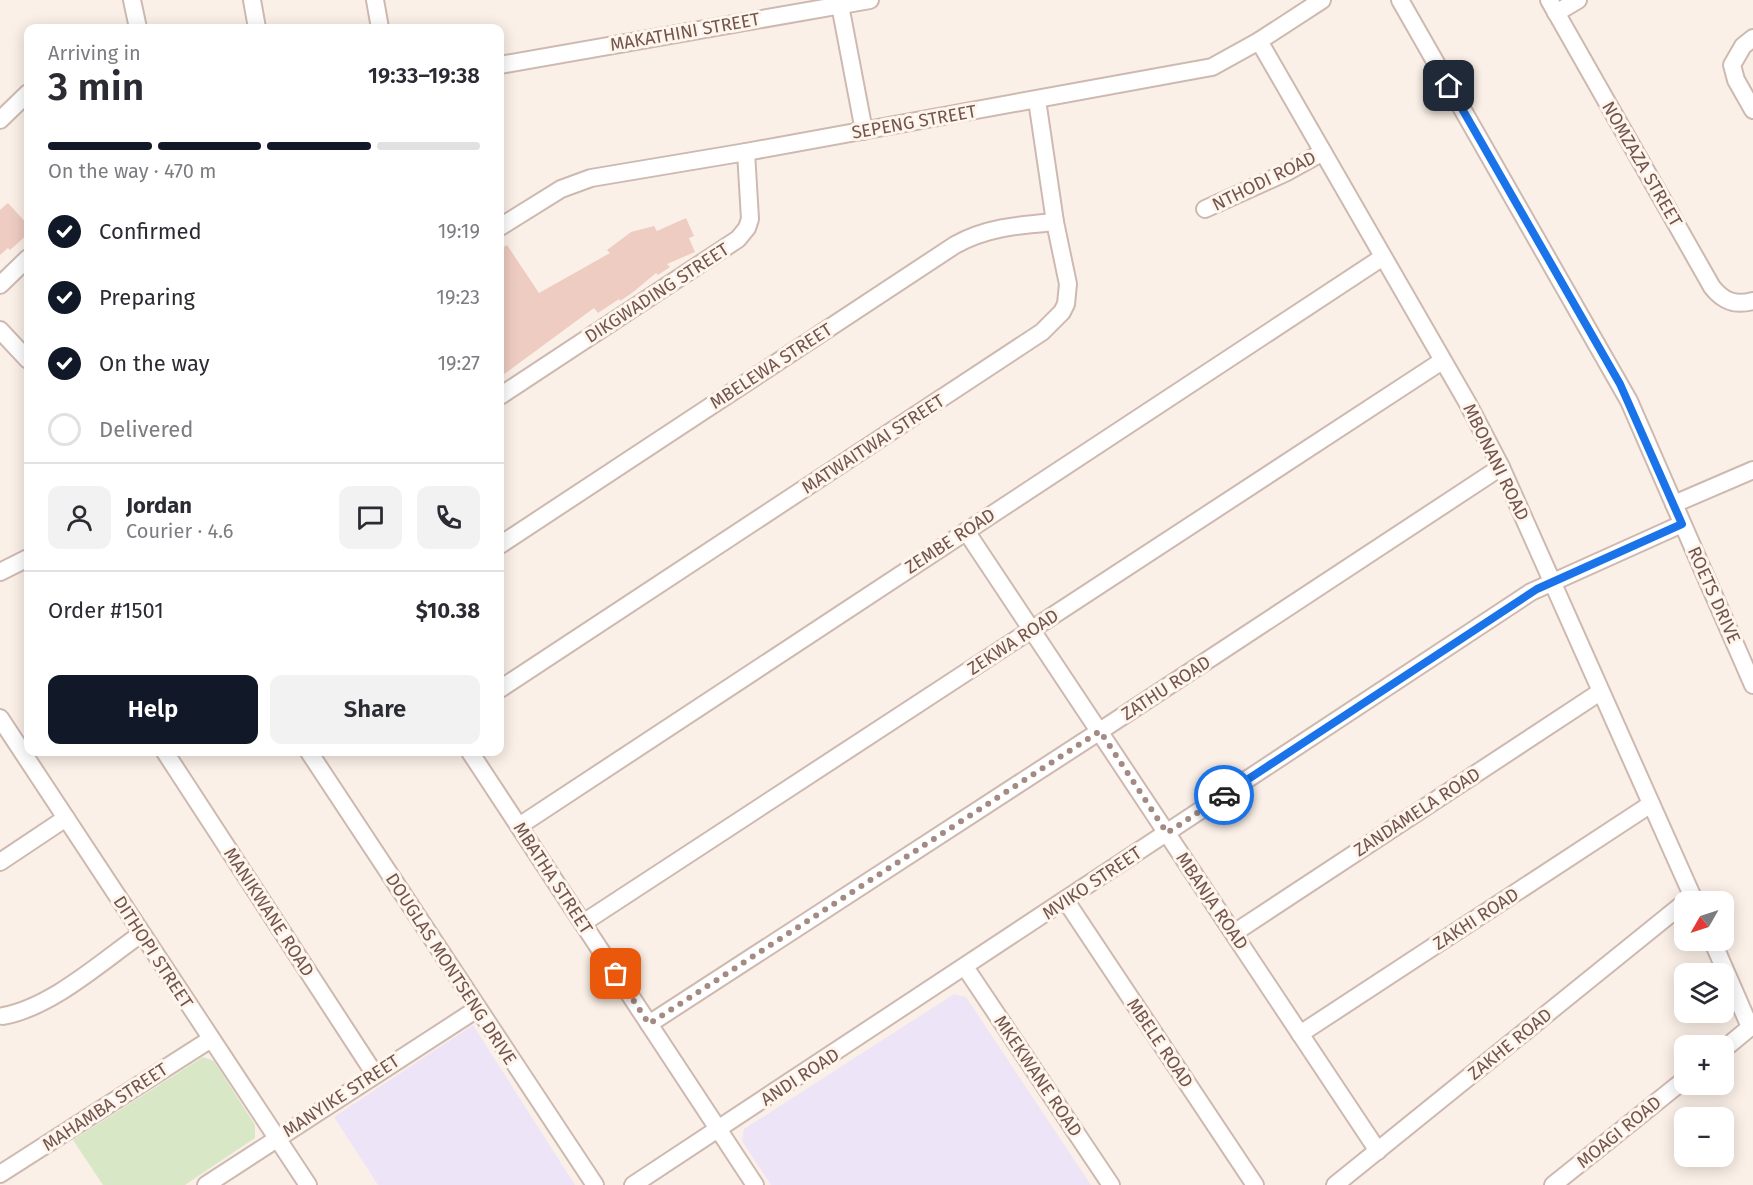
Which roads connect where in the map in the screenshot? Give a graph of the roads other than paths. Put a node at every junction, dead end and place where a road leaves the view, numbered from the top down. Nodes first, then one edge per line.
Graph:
1 (132, 0) edge
2 (252, 0) edge
3 (375, 0) edge
4 (870, 0) edge
5 (1322, 0) edge
6 (1400, 0) edge
7 (1578, 0) edge
8 (840, 5) junction
9 (1552, 6) edge
10 (137, 24) edge
11 (256, 24) edge
12 (379, 24) edge
13 (1753, 39) edge
14 (1259, 41) junction
15 (504, 64) edge
16 (24, 97) edge
17 (1037, 100) junction
18 (1753, 110) edge
19 (0, 120) edge
20 (864, 131) junction
21 (746, 152) junction
22 (1323, 152) junction
23 (1205, 209) dead end
24 (1055, 222) junction
25 (504, 224) edge
26 (1383, 258) junction
27 (24, 262) edge
28 (0, 285) edge
29 (1753, 302) edge
30 (0, 330) edge
31 (24, 356) edge
32 (1442, 361) junction
33 (504, 393) edge
34 (1501, 467) junction
35 (1753, 470) edge
36 (1674, 504) junction
37 (1682, 524) junction
38 (966, 531) junction
39 (504, 542) edge
40 (24, 560) edge
41 (0, 572) edge
42 (1552, 581) junction
43 (1032, 629) junction
44 (1753, 685) edge
45 (504, 686) edge
46 (1600, 692) junction
47 (0, 718) edge
48 (1100, 731) junction
49 (24, 754) edge
50 (25, 756) edge
51 (168, 756) edge
52 (312, 756) edge
53 (473, 756) edge
54 (1651, 804) junction
55 (66, 818) junction
56 (519, 826) junction
57 (1167, 833) junction
58 (0, 862) edge
59 (1685, 891) edge
60 (1066, 901) junction
61 (1674, 912) edge
62 (583, 923) junction
63 (1234, 933) junction
64 (141, 934) junction
65 (1717, 951) edge
66 (966, 967) junction
67 (477, 1009) junction
68 (3, 1016) dead end
69 (649, 1024) junction
70 (1752, 1026) edge
71 (1300, 1034) junction
72 (211, 1040) junction
73 (1734, 1041) edge
74 (374, 1073) junction
75 (1674, 1088) edge
76 (719, 1130) junction
77 (277, 1138) junction
78 (1378, 1150) junction
79 (0, 1174) edge
80 (206, 1185) edge
81 (308, 1185) edge
82 (595, 1185) edge
83 (633, 1185) edge
84 (755, 1185) edge
85 (1111, 1185) edge
86 (1255, 1185) edge
87 (1335, 1185) edge
88 (1552, 1185) edge

1 - 10 street
2 - 11 street
3 - 12 street
4 - 8 street, MAKATHINI STREET
5 - 14 street, SEPENG STREET
6 - 36 street, ROETS DRIVE
7 - 9 street
8 - 15 street, MAKATHINI STREET
8 - 20 street
9 - 29 street, NOMZAZA STREET
13 - 18 street
14 - 17 street, SEPENG STREET
14 - 22 street, MBONANI ROAD
16 - 19 street
17 - 20 street, SEPENG STREET
17 - 24 street, MATWAITWAI STREET
20 - 21 street, SEPENG STREET
21 - 25 street, SEPENG STREET
21 - 33 street, DIKGWADING STREET
22 - 23 street, NTHODI ROAD
22 - 26 street, MBONANI ROAD
24 - 39 street, MBELEWA STREET
24 - 45 street, MATWAITWAI STREET
26 - 32 street, MBONANI ROAD
26 - 38 street, ZEMBE ROAD
27 - 28 street
30 - 31 street
32 - 34 street, MBONANI ROAD
32 - 43 street, ZEKWA ROAD
34 - 42 street, MBONANI ROAD
34 - 48 street, ZATHU ROAD
35 - 36 street
36 - 37 street, ROETS DRIVE
37 - 42 street, MVIKO STREET
37 - 44 street, ROETS DRIVE
38 - 43 street, MBANJA ROAD
38 - 56 street, ZEMBE ROAD
40 - 41 street
42 - 46 street, MBONANI ROAD
42 - 57 street, MVIKO STREET
43 - 48 street, MBANJA ROAD
43 - 62 street, ZEKWA ROAD
46 - 54 street, MBONANI ROAD
46 - 63 street, ZANDAMELA ROAD
47 - 49 street, DITHOPI STREET
48 - 57 street, MBANJA ROAD
48 - 69 street, ZATHU ROAD
50 - 55 street, DITHOPI STREET
51 - 74 street, MANIKWANE ROAD
52 - 67 street, DOUGLAS MONTSENG DRIVE
53 - 56 street, MBATHA STREET
54 - 59 street, MBONANI ROAD
54 - 71 street, ZAKHI ROAD
55 - 58 street
55 - 64 street, DITHOPI STREET
56 - 62 street, MBATHA STREET
57 - 60 street, MVIKO STREET
57 - 63 street, MBANJA ROAD
60 - 66 street, MVIKO STREET
60 - 86 street, MBELE ROAD
61 - 78 street, ZAKHE ROAD
62 - 69 street, MBATHA STREET
63 - 71 street, MBANJA ROAD
64 - 68 street
64 - 72 street, DITHOPI STREET
65 - 70 street
66 - 76 street, ANDI ROAD
66 - 85 street, MKEKWANE ROAD
67 - 74 street, MANYIKE STREET
67 - 82 street, DOUGLAS MONTSENG DRIVE
69 - 76 street, MBATHA STREET
70 - 73 street
71 - 78 street, MBANJA ROAD
72 - 77 street, DITHOPI STREET
72 - 79 street, MAHAMBA STREET
74 - 77 street, MANYIKE STREET
75 - 88 street, MOAGI ROAD
76 - 83 street, ANDI ROAD
76 - 84 street, MBATHA STREET
77 - 80 street, MANYIKE STREET
77 - 81 street, DITHOPI STREET
78 - 87 street, ZAKHE ROAD

